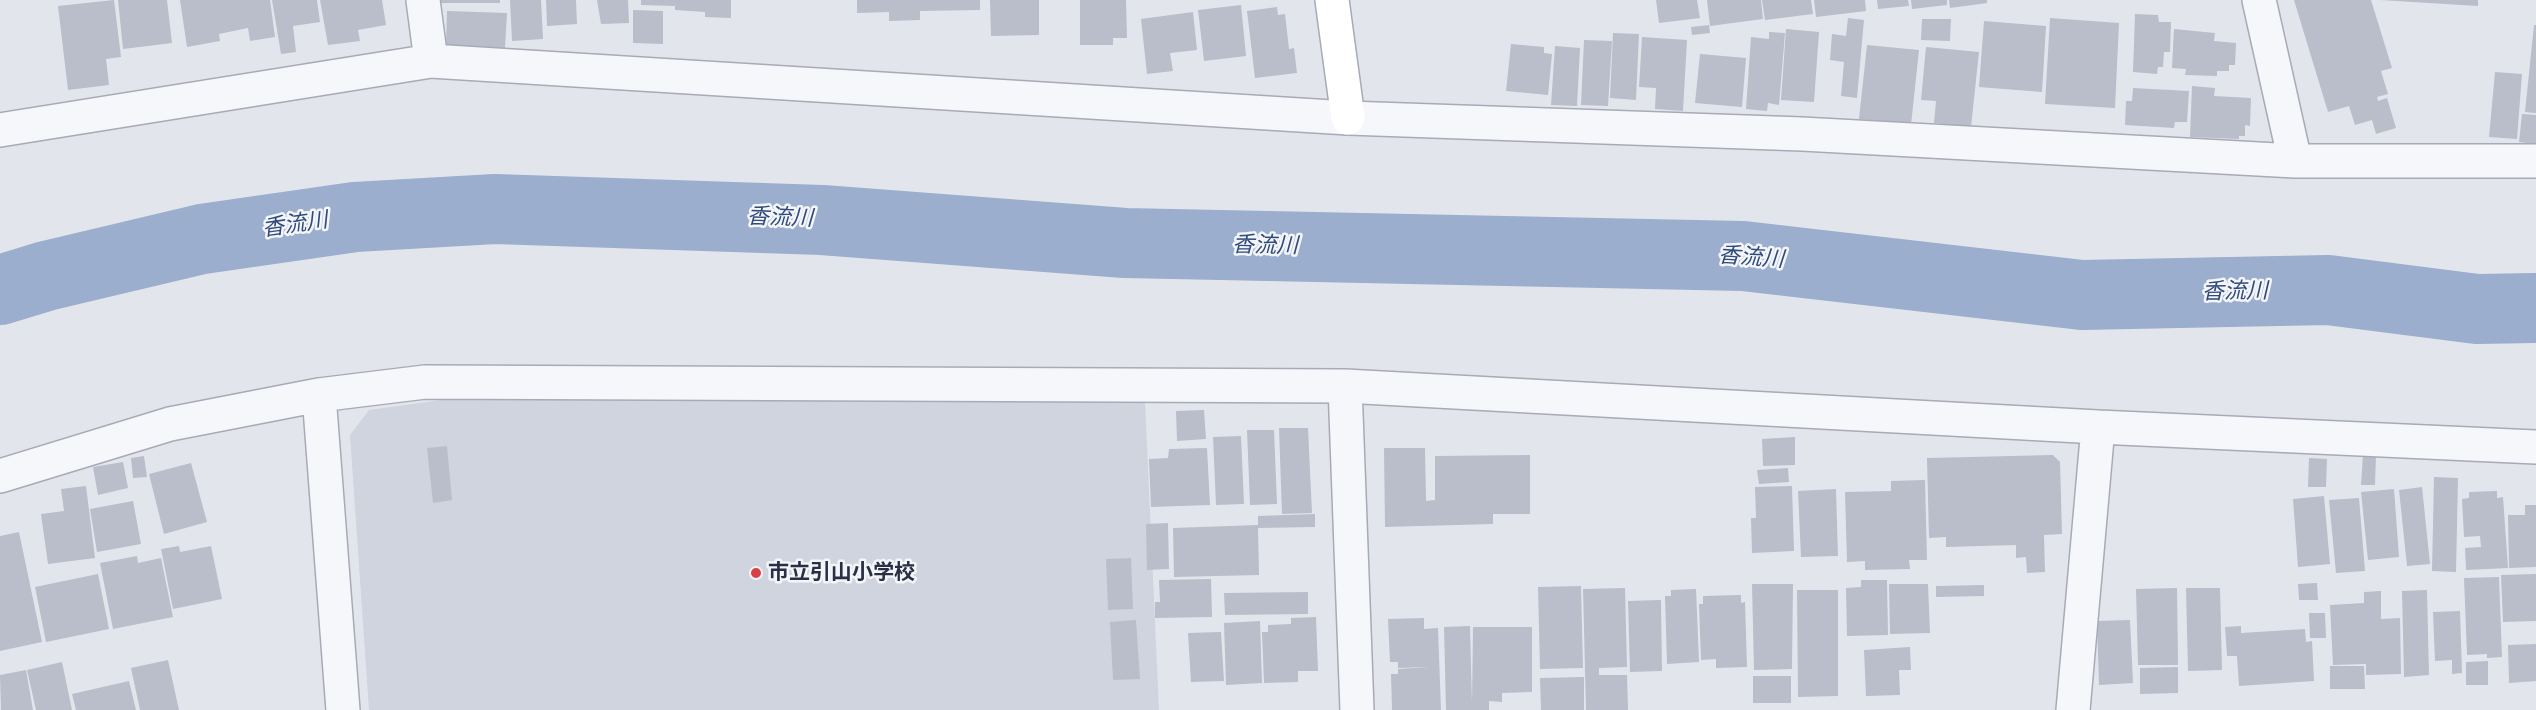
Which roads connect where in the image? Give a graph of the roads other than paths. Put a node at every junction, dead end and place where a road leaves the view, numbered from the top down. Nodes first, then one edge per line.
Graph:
1 (423, 0) edge
2 (1332, 0) edge
3 (2259, 0) edge
4 (431, 61) junction
5 (1348, 118) junction
6 (0, 130) edge
7 (2295, 161) junction
8 (2536, 161) edge
9 (1345, 386) junction
10 (319, 395) junction
11 (2098, 427) junction
12 (2536, 447) edge
13 (0, 476) edge
14 (343, 710) edge
15 (1357, 710) edge
16 (2073, 710) edge

1 - 4 street
2 - 5 street
3 - 7 street
4 - 5 street
4 - 6 street
5 - 7 street
7 - 8 street
9 - 10 street
9 - 11 street
9 - 15 street
10 - 13 street
10 - 14 street
11 - 12 street
11 - 16 street

